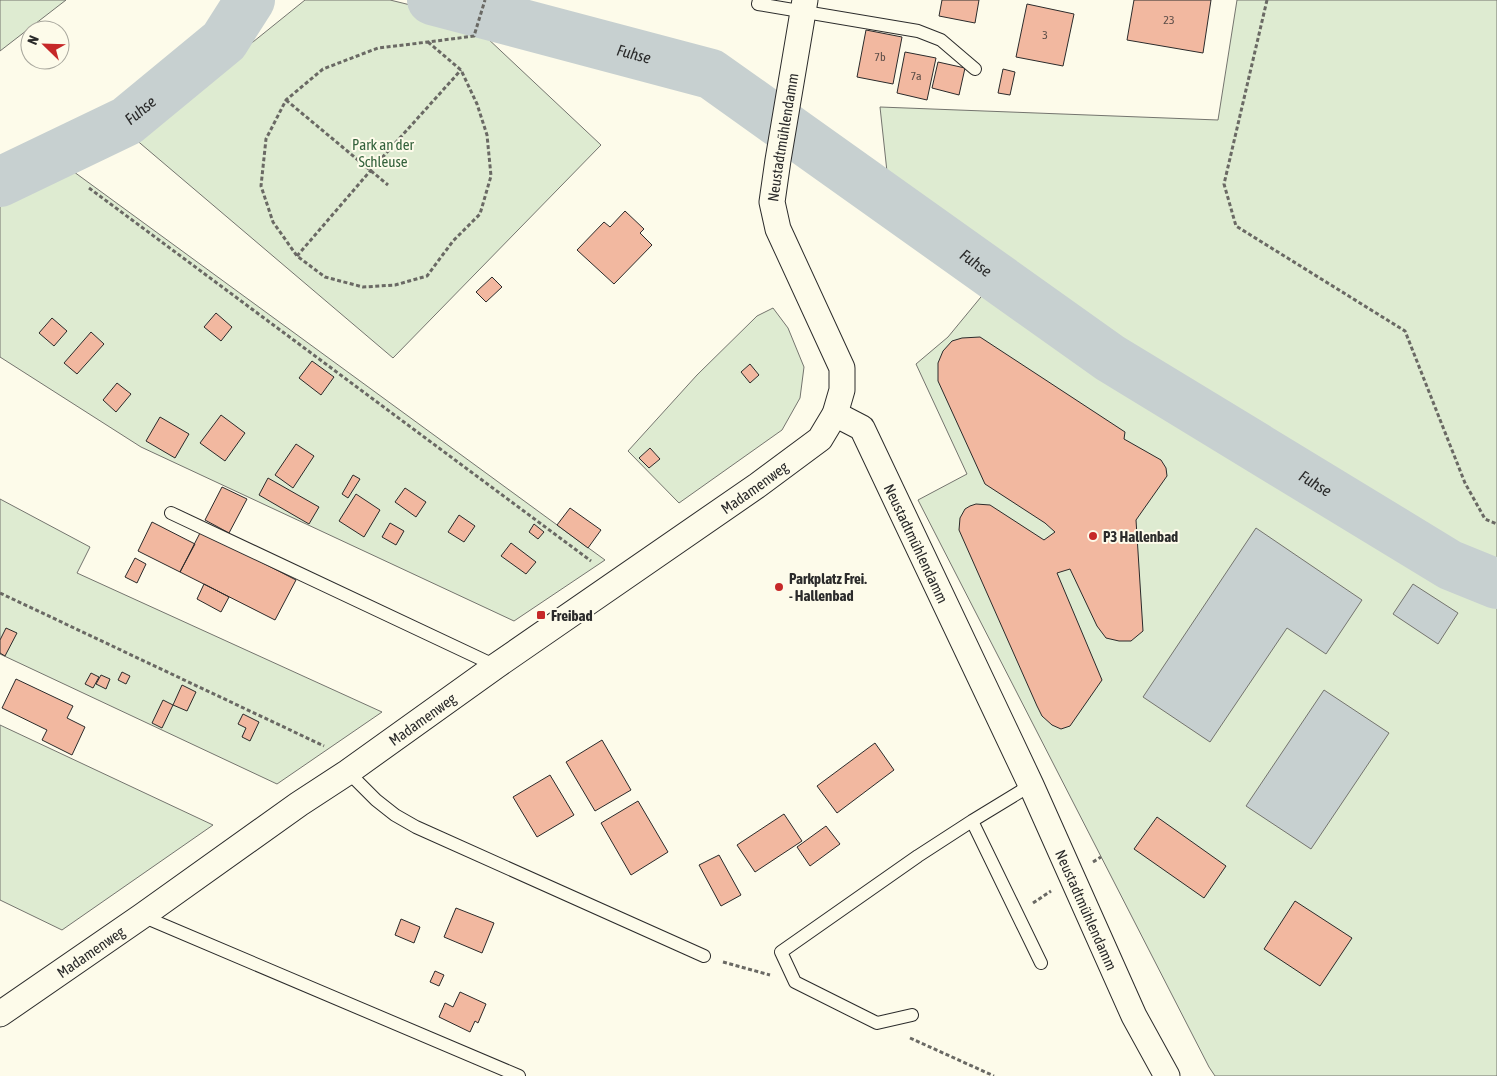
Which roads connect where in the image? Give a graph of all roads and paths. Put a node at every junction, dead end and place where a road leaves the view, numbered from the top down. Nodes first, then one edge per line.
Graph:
1 (485, 0) edge
2 (759, 0) edge
3 (1267, 0) edge
4 (804, 6) edge
5 (428, 42) junction
6 (975, 69) dead end
7 (461, 70) junction
8 (286, 100) junction
9 (371, 170) junction
10 (388, 185) dead end
11 (89, 188) dead end
12 (297, 256) junction
13 (835, 414) junction
14 (171, 513) dead end
15 (1497, 524) edge
16 (591, 560) dead end
17 (0, 593) edge
18 (496, 666) junction
19 (324, 746) dead end
20 (348, 772) junction
21 (1031, 785) junction
22 (972, 821) junction
23 (142, 916) junction
24 (704, 956) joint
25 (1041, 963) dead end
26 (795, 982) junction
27 (0, 1014) edge
28 (912, 1015) dead end
29 (877, 1023) junction
30 (519, 1076) edge
31 (994, 1076) edge
32 (1167, 1076) edge

1 - 5 path
2 - 4 lane
3 - 15 path
4 - 6 lane
4 - 13 street, Neustadtmühlendamm
5 - 7 path
5 - 8 path
7 - 9 path
7 - 12 path
8 - 9 path
8 - 12 path
9 - 10 path
9 - 12 path
11 - 16 path
13 - 18 street, Madamenweg
13 - 21 street, Neustadtmühlendamm
14 - 18 lane
17 - 19 path
18 - 20 street, Madamenweg
20 - 23 street, Madamenweg
20 - 24 lane
21 - 22 lane
21 - 32 street, Neustadtmühlendamm
22 - 25 lane
22 - 26 lane
23 - 27 street, Madamenweg
23 - 30 lane
24 - 26 path
26 - 29 lane
28 - 29 lane
29 - 31 path

